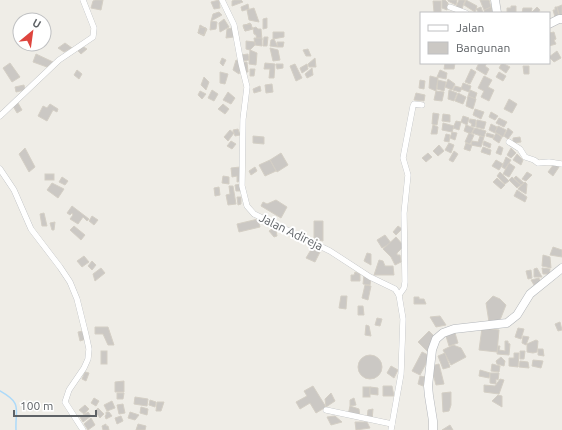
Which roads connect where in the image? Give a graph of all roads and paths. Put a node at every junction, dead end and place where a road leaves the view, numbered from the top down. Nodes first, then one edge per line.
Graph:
1 (83, 0) edge
2 (222, 0) edge
3 (495, 0) edge
4 (450, 7) dead end
5 (463, 12) edge
6 (497, 12) edge
7 (562, 19) edge
8 (550, 24) edge
9 (422, 105) dead end
10 (0, 116) edge
11 (509, 142) dead end
12 (562, 164) edge
13 (0, 169) edge
14 (562, 268) edge
15 (399, 295) junction
16 (326, 410) dead end
17 (391, 427) edge
18 (83, 430) edge
19 (433, 430) edge

1 - 10 street
2 - 15 street, Jalan Adireja
3 - 6 street
4 - 5 street
7 - 8 street
9 - 15 street
11 - 12 street
13 - 18 street
14 - 19 street
15 - 17 street
16 - 17 street

